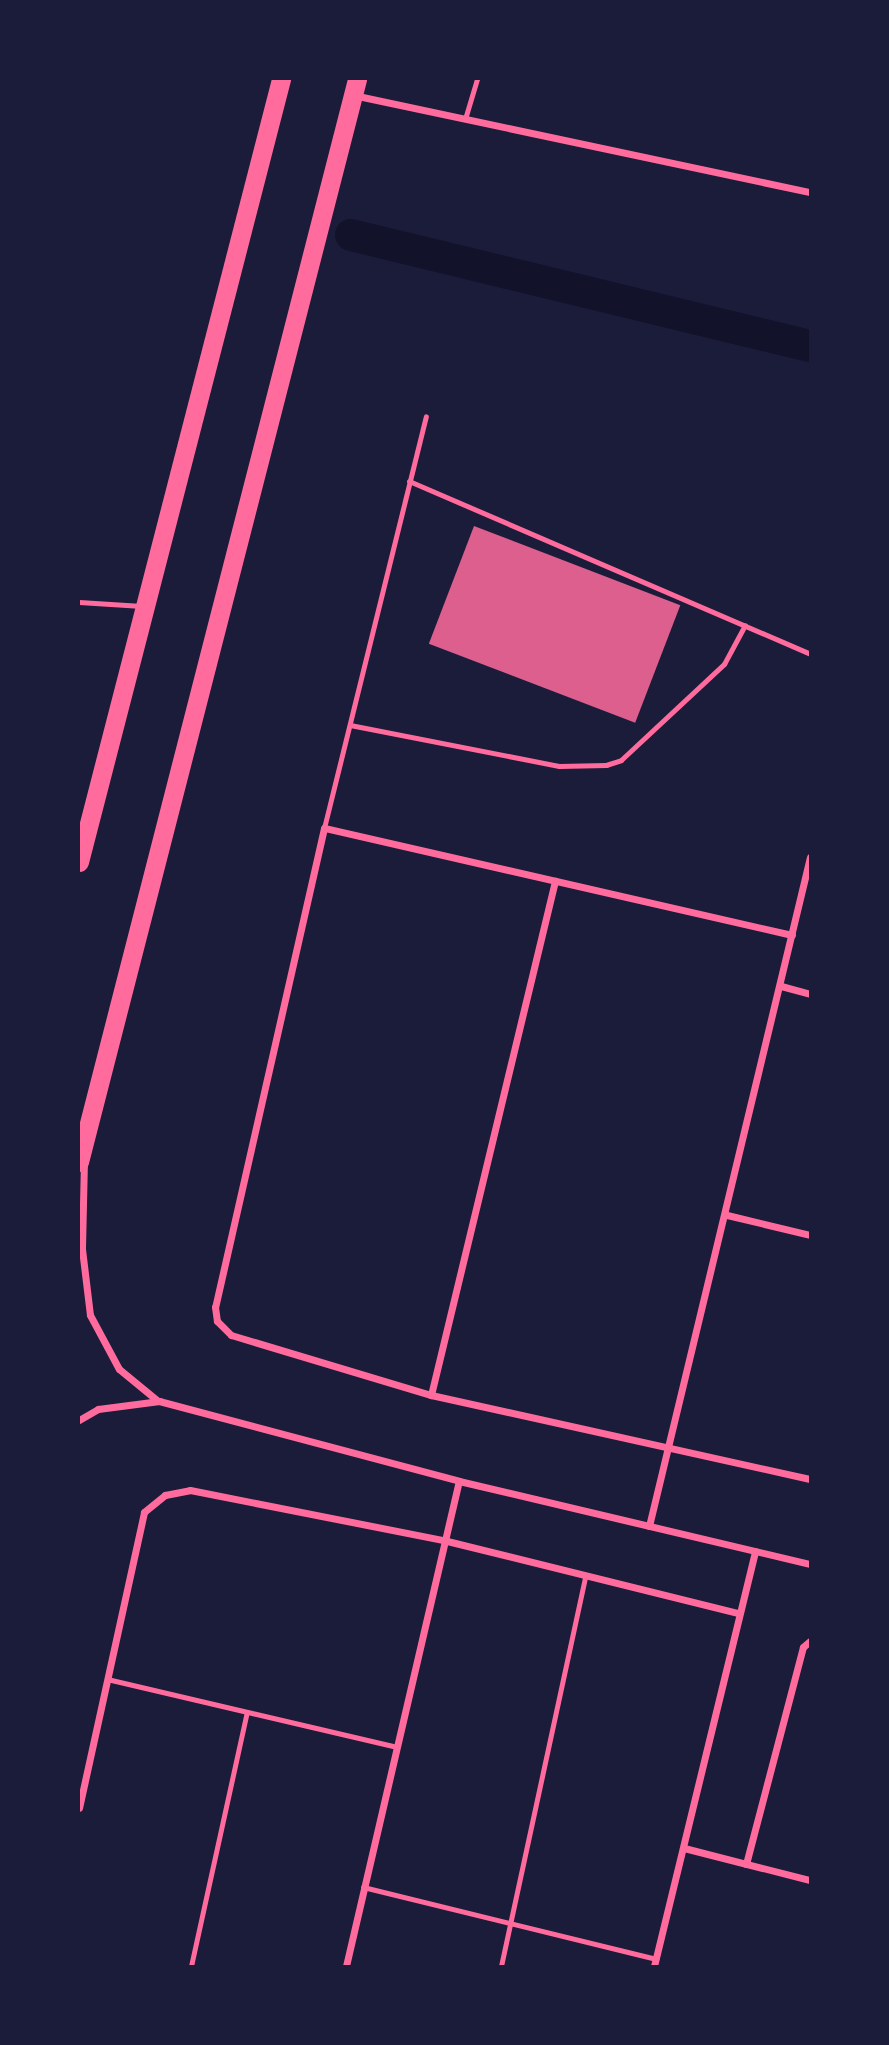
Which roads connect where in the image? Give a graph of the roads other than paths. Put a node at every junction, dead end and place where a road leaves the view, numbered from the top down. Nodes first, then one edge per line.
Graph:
1 (281, 79) edge
2 (477, 79) edge
3 (355, 87) edge
4 (466, 119) junction
5 (810, 192) edge
6 (426, 416) dead end
7 (409, 481) junction
8 (79, 602) edge
9 (145, 606) junction
10 (744, 625) junction
11 (810, 654) edge
12 (350, 725) junction
13 (324, 828) junction
14 (810, 856) edge
15 (79, 862) edge
16 (555, 881) junction
17 (792, 935) junction
18 (781, 986) junction
19 (810, 994) edge
20 (85, 1139) junction
21 (79, 1162) edge
22 (727, 1215) junction
23 (810, 1235) edge
24 (431, 1395) junction
25 (159, 1401) junction
26 (79, 1420) edge
27 (667, 1449) junction
28 (810, 1479) edge
29 (459, 1481) junction
30 (649, 1526) junction
31 (447, 1541) junction
32 (755, 1551) junction
33 (810, 1564) edge
34 (585, 1577) junction
35 (738, 1613) junction
36 (810, 1641) edge
37 (107, 1679) junction
38 (247, 1712) junction
39 (397, 1747) junction
40 (79, 1808) edge
41 (684, 1848) junction
42 (746, 1864) junction
43 (810, 1880) edge
44 (363, 1887) junction
45 (510, 1922) junction
46 (655, 1963) edge
47 (191, 1966) edge
48 (346, 1966) edge
49 (501, 1966) edge

1 - 9 highway
2 - 4 lane
3 - 4 street
3 - 20 highway
4 - 5 street
6 - 7 lane
7 - 10 lane
7 - 12 lane
8 - 9 lane
9 - 15 highway
10 - 11 lane
10 - 12 lane
12 - 13 lane
13 - 16 street
13 - 24 street
14 - 17 street
16 - 17 street
16 - 24 street
17 - 18 street
18 - 19 street
18 - 22 street
20 - 21 highway
20 - 25 street
22 - 23 street
22 - 27 street
24 - 27 street
25 - 26 street
25 - 29 street
27 - 28 street
27 - 30 street
29 - 30 street
29 - 31 street
30 - 32 street
31 - 34 street
31 - 37 street
31 - 39 street
32 - 33 street
32 - 35 street
34 - 35 street
34 - 45 lane
35 - 41 street
36 - 42 street
37 - 38 lane
37 - 40 street
38 - 39 lane
38 - 47 lane
39 - 44 street
41 - 42 street
41 - 46 street
42 - 43 street
44 - 45 lane
44 - 48 street
45 - 46 lane
45 - 49 lane

